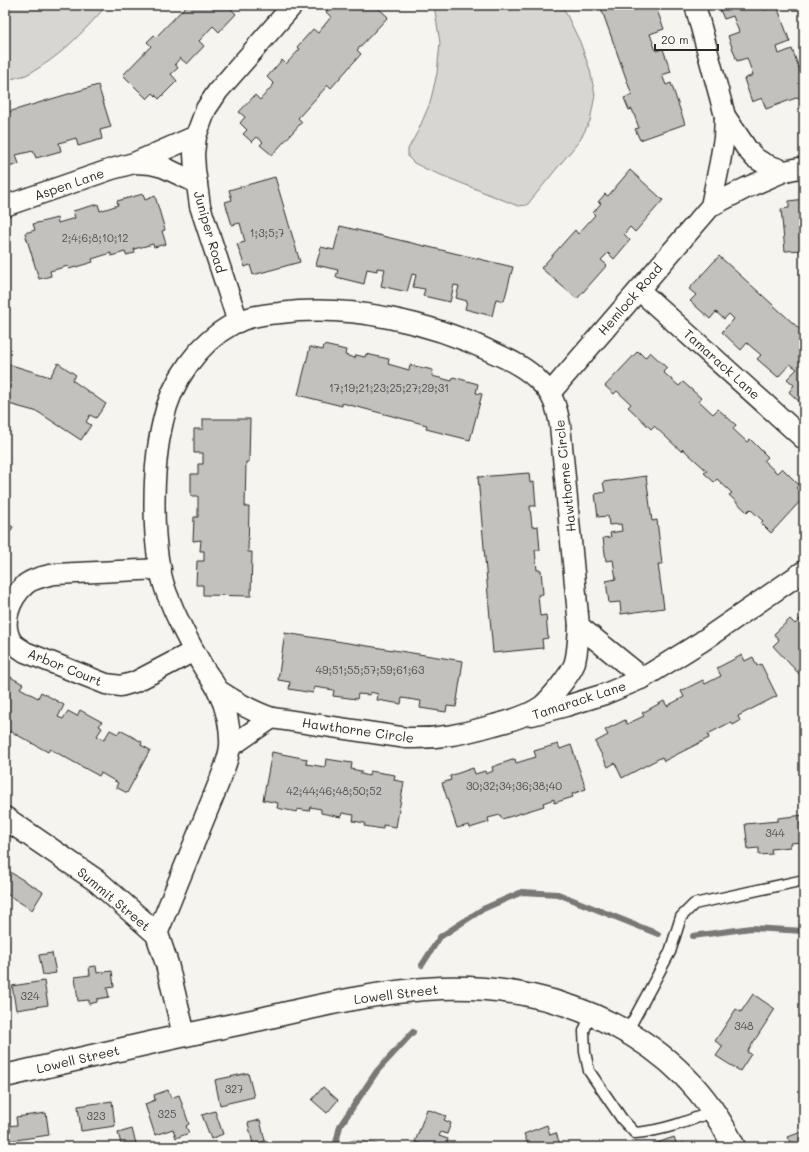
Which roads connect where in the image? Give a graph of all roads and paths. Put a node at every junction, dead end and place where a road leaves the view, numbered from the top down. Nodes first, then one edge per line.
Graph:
1 (293, 5) edge
2 (695, 5) edge
3 (726, 116) junction
4 (196, 136) junction
5 (134, 163) junction
6 (804, 167) edge
7 (785, 171) junction
8 (197, 184) junction
9 (5, 206) edge
10 (711, 206) junction
11 (639, 290) junction
12 (238, 322) junction
13 (550, 393) junction
14 (804, 439) edge
15 (161, 569) junction
16 (804, 571) edge
17 (579, 626) junction
18 (194, 651) junction
19 (643, 678) junction
20 (218, 690) junction
21 (272, 718) junction
22 (514, 720) junction
23 (230, 747) junction
24 (5, 818) edge
25 (804, 880) edge
26 (157, 934) junction
27 (591, 1013) junction
28 (627, 1032) junction
29 (184, 1035) junction
30 (5, 1076) edge
31 (714, 1110) junction
32 (734, 1147) edge

1 - 4 street, Juniper Road
2 - 3 street
3 - 7 street
3 - 10 street, Hemlock Road
4 - 5 street, Aspen Lane
4 - 8 street, Juniper Road
5 - 8 street, Aspen Lane
5 - 9 street, Aspen Lane
6 - 7 street, Hemlock Road
7 - 10 street, Hemlock Road
8 - 12 street, Juniper Road
10 - 11 street, Hemlock Road
11 - 13 street, Hemlock Road
11 - 14 street, Tamarack Lane
12 - 13 street, Hawthorne Circle
12 - 15 street, Hawthorne Circle
13 - 17 street, Hawthorne Circle
15 - 18 street, Hawthorne Circle
15 - 18 street, Arbor Court
16 - 19 street, Tamarack Lane
17 - 19 street, Tamarack Lane
17 - 22 street, Hawthorne Circle
18 - 20 street, Hawthorne Circle
19 - 22 street, Tamarack Lane
20 - 21 street, Hawthorne Circle
20 - 23 street, Hawthorne Circle
21 - 22 street, Hawthorne Circle
21 - 23 street
23 - 26 street, Hawthorne Circle
24 - 26 main road, Summit Street
25 - 28 lane
26 - 29 main road, Summit Street
27 - 28 main road, Lowell Street
27 - 29 main road, Lowell Street
27 - 31 lane
28 - 31 main road, Lowell Street
29 - 30 main road, Lowell Street
31 - 32 main road, Lowell Street

